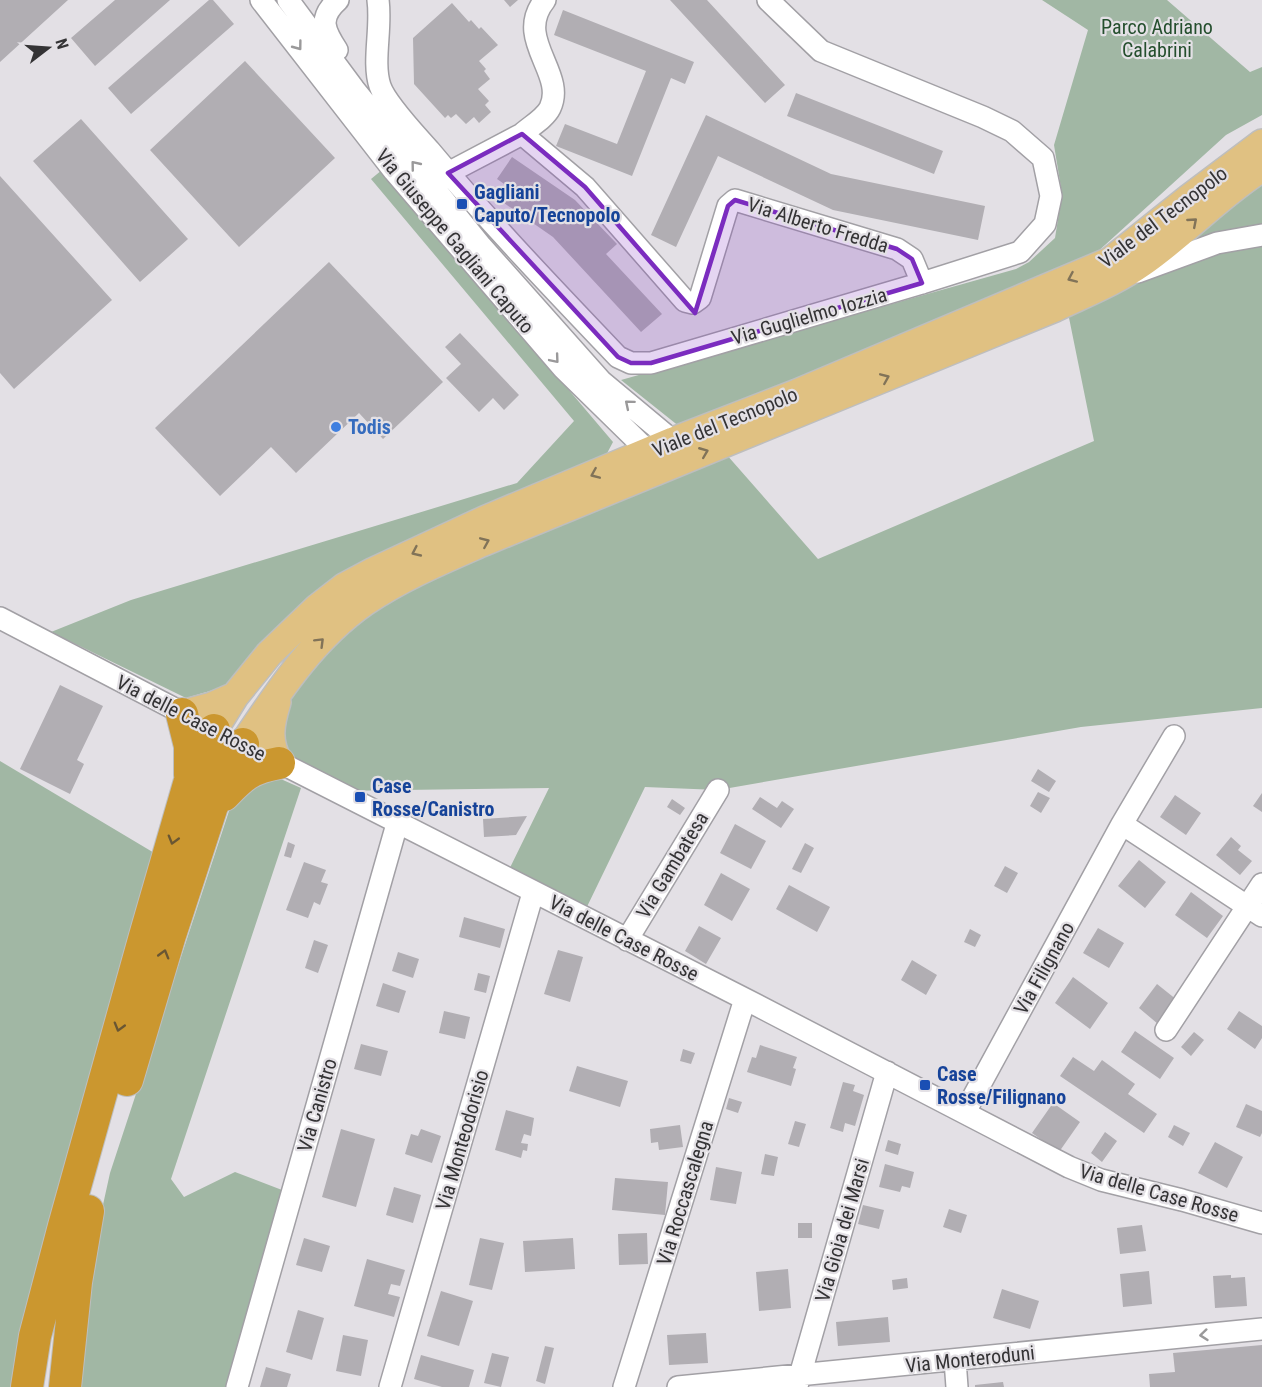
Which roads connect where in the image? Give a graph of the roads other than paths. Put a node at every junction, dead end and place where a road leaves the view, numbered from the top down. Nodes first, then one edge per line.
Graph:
1 (261, 0) edge
2 (325, 0) edge
3 (338, 0) edge
4 (378, 0) edge
5 (546, 0) edge
6 (768, 0) edge
7 (288, 6) edge
8 (354, 89) junction
9 (1262, 131) edge
10 (522, 134) junction
11 (1262, 143) edge
12 (1262, 168) edge
13 (448, 173) junction
14 (1189, 198) junction
15 (1262, 235) edge
16 (1112, 282) junction
17 (922, 283) junction
18 (673, 441) junction
19 (657, 460) junction
20 (0, 618) edge
21 (282, 687) junction
22 (235, 696) junction
23 (182, 714) junction
24 (214, 730) junction
25 (1174, 736) dead end
26 (243, 744) junction
27 (279, 763) junction
28 (189, 784) junction
29 (718, 790) dead end
30 (212, 806) junction
31 (397, 824) junction
32 (1122, 824) junction
33 (1262, 884) edge
34 (533, 893) junction
35 (1255, 911) edge
36 (627, 940) junction
37 (745, 999) junction
38 (1166, 1030) dead end
39 (887, 1072) junction
40 (965, 1112) junction
41 (88, 1211) junction
42 (1262, 1222) edge
43 (1262, 1329) edge
44 (955, 1360) junction
45 (799, 1381) edge
46 (27, 1387) edge
47 (44, 1387) edge
48 (65, 1387) edge
49 (237, 1387) edge
50 (390, 1387) edge
51 (624, 1387) edge
52 (678, 1387) edge
53 (957, 1387) edge

1 - 7 street, Via Giuseppe Gagliani Caputo
2 - 7 street
3 - 8 street
4 - 13 street, Via Guglielmo Iozzia
5 - 10 street
6 - 17 street, Via Guglielmo Iozzia
7 - 8 street, Via Giuseppe Gagliani Caputo
7 -> 19 street, Via Giuseppe Gagliani Caputo
18 -> 8 street, Via Giuseppe Gagliani Caputo
9 - 14 street
10 - 13 street
10 - 17 street, Via Alberto Fredda
11 - 14 main road, Viale del Tecnopolo
16 -> 12 main road, Viale del Tecnopolo
13 - 17 street, Via Guglielmo Iozzia
14 -> 18 main road, Viale del Tecnopolo
15 - 16 street
19 -> 16 main road, Viale del Tecnopolo
18 - 19 main road, Viale del Tecnopolo
21 -> 19 main road, Viale del Tecnopolo
19 -> 22 main road, Viale del Tecnopolo
20 - 23 street, Via delle Case Rosse
21 - 26 main road, Viale del Tecnopolo
21 - 27 main road
22 - 23 main road
22 - 24 main road, Viale del Tecnopolo
23 - 24 street, Via delle Case Rosse
23 - 28 highway
24 - 26 street, Via delle Case Rosse
24 - 28 highway
25 - 32 street, Via Filignano
26 - 27 street, Via delle Case Rosse
26 - 30 highway
27 - 30 highway
27 - 31 street, Via delle Case Rosse
28 -> 46 highway
29 - 36 street, Via Gambatesa
41 -> 30 highway
31 - 34 street, Via delle Case Rosse
31 - 49 street, Via Canistro
32 - 35 street
32 - 40 street, Via Filignano
33 - 35 street
34 - 36 street, Via delle Case Rosse
34 - 50 street, Via Monteodorisio
35 - 38 street
36 - 37 street, Via delle Case Rosse
37 - 39 street, Via delle Case Rosse
37 - 51 street, Via Roccascalegna
39 - 40 street, Via delle Case Rosse
39 - 45 street, Via Gioia dei Marsi
40 - 42 street, Via delle Case Rosse
41 - 47 highway
41 - 48 highway
43 -> 44 street, Via Monteroduni
44 - 45 street, Via Monteroduni
44 - 53 street
45 - 52 street, Via Monteroduni

